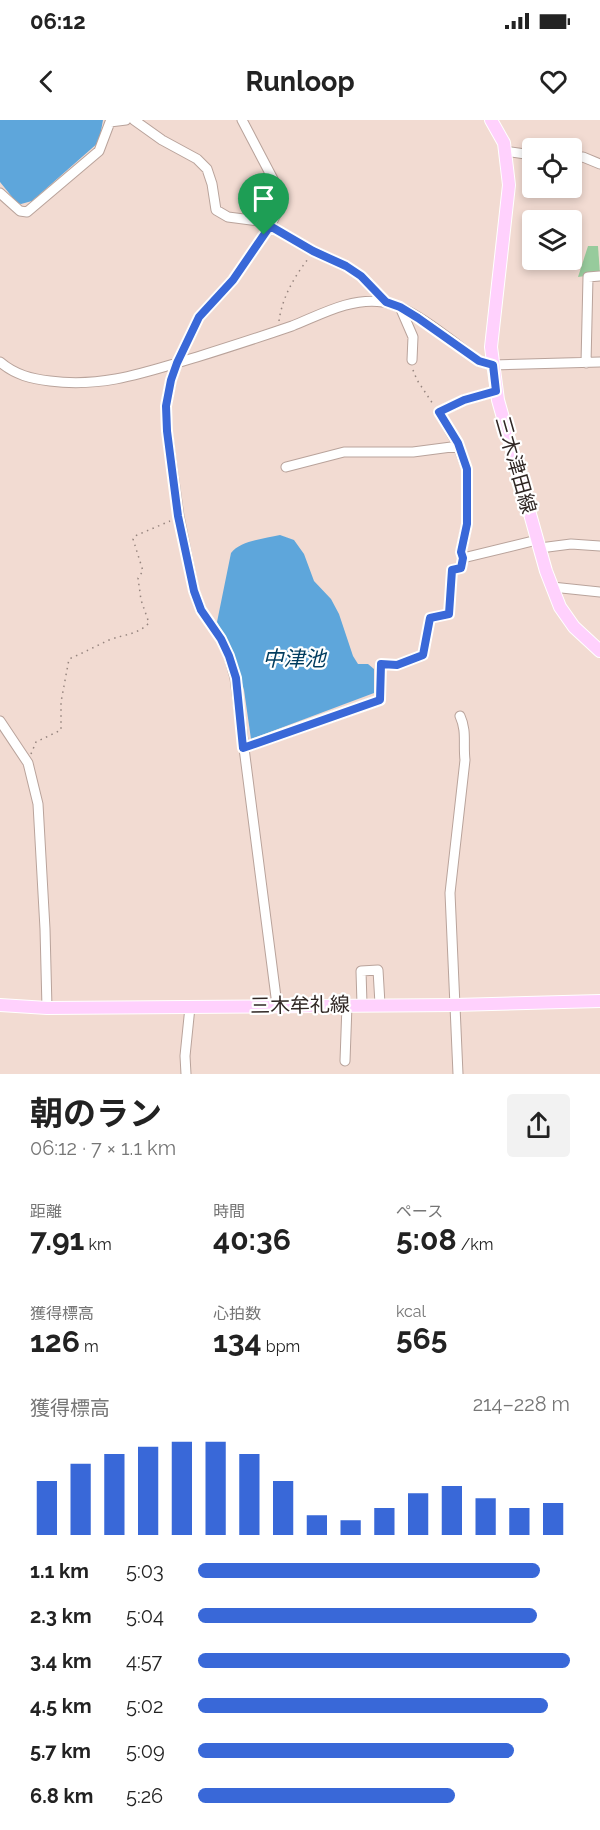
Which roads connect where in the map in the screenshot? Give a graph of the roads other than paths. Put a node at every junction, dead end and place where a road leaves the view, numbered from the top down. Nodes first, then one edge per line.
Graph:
1 (126, 120) edge
2 (134, 120) edge
3 (242, 120) edge
4 (491, 120) edge
5 (505, 150) junction
6 (522, 153) edge
7 (582, 158) edge
8 (600, 164) edge
9 (0, 193) edge
10 (270, 226) junction
11 (600, 276) edge
12 (386, 302) junction
13 (400, 307) junction
14 (412, 360) road end
15 (0, 362) edge
16 (600, 362) edge
17 (177, 363) junction
18 (586, 363) junction
19 (493, 365) junction
20 (496, 391) junction
21 (459, 446) junction
22 (286, 466) dead end
23 (539, 544) junction
24 (600, 546) edge
25 (552, 587) junction
26 (600, 592) edge
27 (600, 651) edge
28 (380, 700) road end
29 (460, 716) dead end
30 (0, 721) edge
31 (243, 748) junction
32 (600, 1001) edge
33 (362, 1004) junction
34 (380, 1004) junction
35 (0, 1005) edge
36 (277, 1005) junction
37 (347, 1005) junction
38 (455, 1005) junction
39 (190, 1007) junction
40 (47, 1008) junction
41 (345, 1060) dead end
42 (186, 1074) edge
43 (458, 1074) edge

1 - 9 street
2 - 10 street
3 - 10 street
4 - 5 main road, 三木津田線
5 - 6 street
5 - 19 main road, 三木津田線
7 - 8 street
10 - 12 street
10 - 17 street
11 - 18 street
12 - 13 street
12 - 17 street
13 - 14 street
13 - 19 street
15 - 17 street
16 - 18 street
17 - 31 street
18 - 19 street
19 - 20 main road, 三木津田線
20 - 21 street
20 - 23 main road, 三木津田線
21 - 22 street
21 - 23 street
23 - 24 street
23 - 25 main road, 三木津田線
25 - 26 street
25 - 27 main road, 三木津田線
28 - 31 street
29 - 38 street
30 - 40 street
31 - 36 street
32 - 38 main road, 三木牟礼線
33 - 34 main road, 三木牟礼線
33 - 34 street
33 - 37 main road, 三木牟礼線
34 - 38 main road, 三木牟礼線
35 - 40 main road, 三木牟礼線
36 - 37 main road, 三木牟礼線
36 - 39 main road, 三木牟礼線
37 - 41 street
38 - 43 street
39 - 40 main road, 三木牟礼線
39 - 42 street

